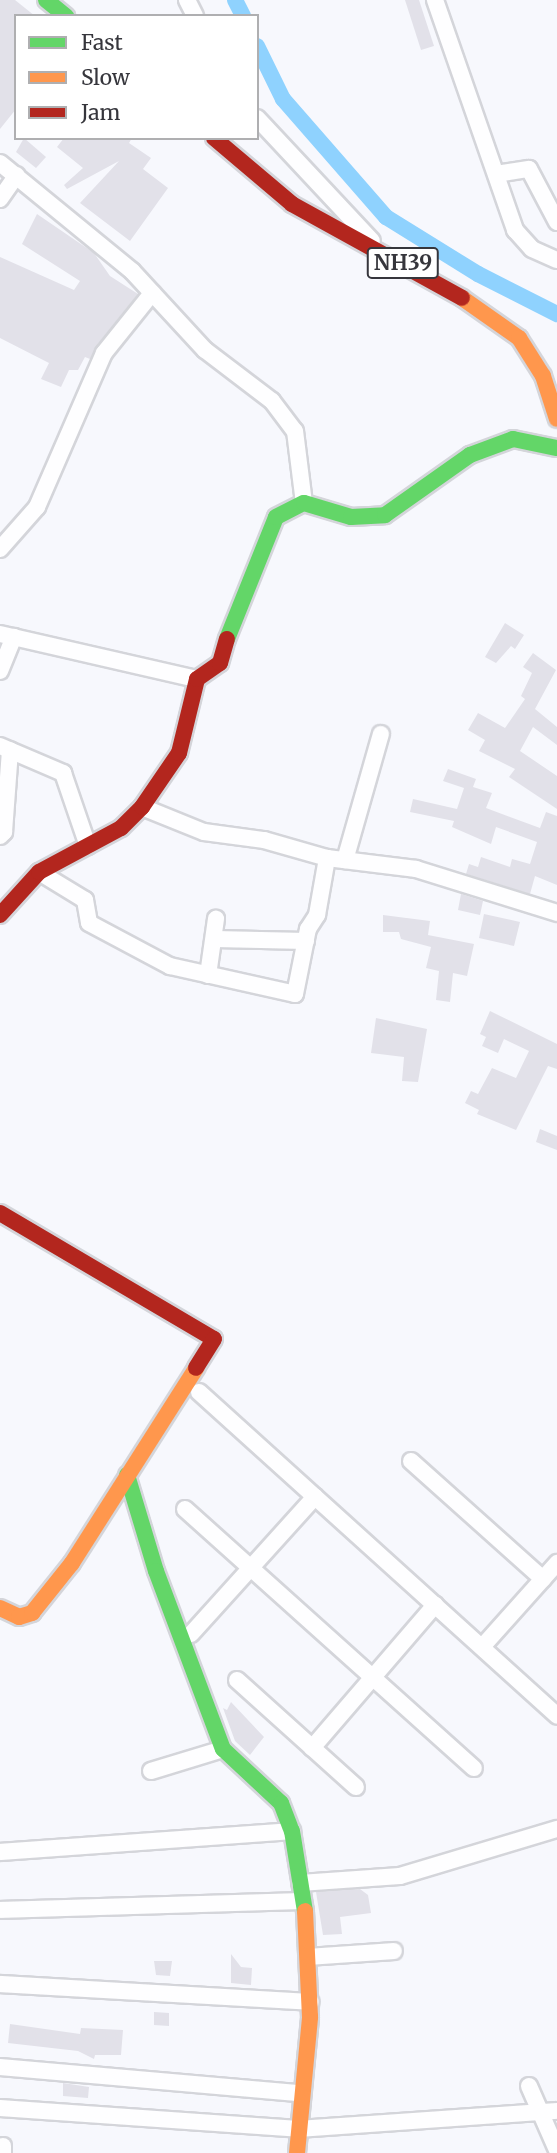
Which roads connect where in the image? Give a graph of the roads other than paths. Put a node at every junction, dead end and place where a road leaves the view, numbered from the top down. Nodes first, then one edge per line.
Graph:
1 (46, 0) edge
2 (435, 0) edge
3 (64, 14) edge
4 (259, 120) edge
5 (216, 140) edge
6 (0, 163) edge
7 (496, 174) junction
8 (17, 175) junction
9 (0, 199) edge
10 (557, 222) edge
11 (381, 250) junction
12 (557, 260) edge
13 (152, 293) junction
14 (557, 419) edge
15 (557, 448) edge
16 (304, 503) junction
17 (0, 549) edge
18 (7, 636) edge
19 (0, 671) edge
20 (197, 679) junction
21 (381, 734) dead end
22 (5, 748) edge
23 (142, 807) junction
24 (0, 836) edge
25 (88, 846) junction
26 (327, 858) junction
27 (345, 860) junction
28 (39, 872) junction
29 (557, 914) edge
30 (0, 915) edge
31 (216, 919) dead end
32 (215, 939) junction
33 (306, 941) junction
34 (208, 975) junction
35 (0, 1213) edge
36 (199, 1392) dead end
37 (411, 1461) dead end
38 (127, 1475) junction
39 (315, 1497) junction
40 (185, 1509) dead end
41 (557, 1563) edge
42 (251, 1568) junction
43 (543, 1579) junction
44 (435, 1605) junction
45 (0, 1608) edge
46 (191, 1634) dead end
47 (482, 1647) junction
48 (372, 1677) junction
49 (237, 1679) dead end
50 (557, 1716) edge
51 (312, 1748) junction
52 (223, 1749) junction
53 (474, 1768) dead end
54 (151, 1771) dead end
55 (356, 1787) dead end
56 (557, 1829) edge
57 (292, 1831) junction
58 (0, 1852) edge
59 (300, 1883) junction
60 (303, 1901) junction
61 (0, 1910) edge
62 (394, 1951) dead end
63 (308, 1957) junction
64 (0, 1984) edge
65 (310, 2002) junction
66 (0, 2067) edge
67 (529, 2086) dead end
68 (300, 2092) junction
69 (0, 2108) edge
70 (557, 2111) edge
71 (540, 2112) junction
72 (298, 2129) junction
73 (557, 2150) edge
74 (297, 2153) edge

1 - 3 street
2 - 7 street
4 - 11 street
5 - 11 street, NH39
6 - 8 street
7 - 10 street
7 - 12 street
8 - 9 street
8 - 13 street
11 - 14 street, NH39
13 - 16 street
13 - 17 street
15 - 16 street
16 - 20 street
18 - 19 street
18 - 20 street
20 - 23 street
21 - 27 street
22 - 24 street
22 - 25 street
23 - 25 street
23 - 26 street
25 - 28 street
26 - 27 street
26 - 33 street
27 - 29 street
28 - 30 street
28 - 34 street
31 - 32 street
32 - 33 street
32 - 34 street
33 - 34 street
35 - 38 street
36 - 39 street
37 - 43 street
38 - 45 street
38 - 52 street
39 - 42 street
39 - 44 street
40 - 42 street
41 - 43 street
42 - 46 street
42 - 48 street
43 - 47 street
44 - 47 street
44 - 48 street
47 - 50 street
48 - 51 street
48 - 53 street
49 - 51 street
51 - 55 street
52 - 54 street
52 - 57 street
56 - 59 street
57 - 58 street
57 - 59 street
59 - 60 street
60 - 61 street
60 - 63 street
62 - 63 street
63 - 65 street
64 - 65 street
65 - 68 street
66 - 68 street
67 - 71 street
68 - 72 street
69 - 72 street
70 - 71 street
71 - 72 street
71 - 73 street
72 - 74 street

